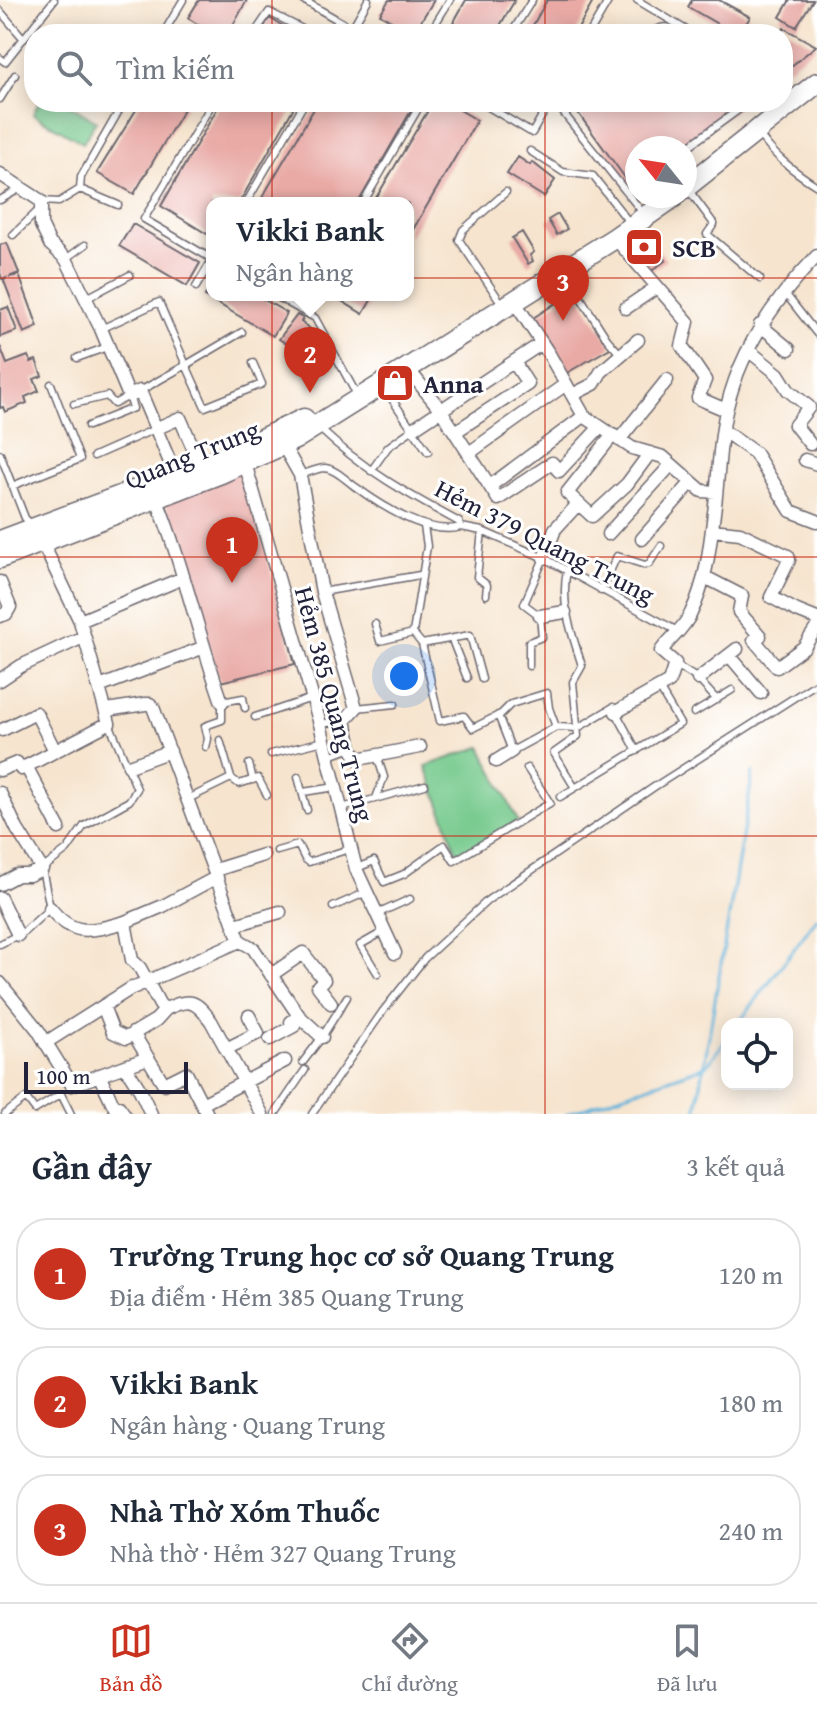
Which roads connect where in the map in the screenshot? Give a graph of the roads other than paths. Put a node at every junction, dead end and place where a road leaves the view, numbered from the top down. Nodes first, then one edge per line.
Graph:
1 (54, 0) edge
2 (183, 0) edge
3 (303, 0) edge
4 (368, 0) edge
5 (450, 0) edge
6 (532, 0) edge
7 (609, 0) edge
8 (637, 0) edge
9 (0, 11) edge
10 (36, 24) edge
11 (169, 24) edge
12 (261, 24) edge
13 (292, 24) edge
14 (345, 24) edge
15 (354, 24) edge
16 (435, 24) edge
17 (517, 24) edge
18 (595, 24) edge
19 (677, 24) edge
20 (24, 39) joint
21 (0, 58) edge
22 (817, 67) edge
23 (15, 75) dead end
24 (817, 83) edge
25 (793, 84) edge
26 (0, 99) edge
27 (793, 103) edge
28 (118, 112) edge
29 (207, 112) edge
30 (299, 112) edge
31 (416, 112) edge
32 (497, 112) edge
33 (544, 112) edge
34 (563, 112) edge
35 (749, 112) edge
36 (759, 112) edge
37 (783, 112) edge
38 (758, 133) junction
39 (697, 142) edge
40 (530, 151) dead end
41 (697, 172) edge
42 (0, 174) edge
43 (697, 176) edge
44 (817, 186) edge
45 (22, 188) junction
46 (80, 189) junction
47 (625, 189) edge
48 (506, 192) dead end
49 (250, 197) edge
50 (367, 197) edge
51 (625, 197) edge
52 (0, 200) edge
53 (697, 203) edge
54 (40, 205) junction
55 (118, 205) dead end
56 (636, 208) edge
57 (638, 208) edge
58 (13, 235) dead end
59 (615, 238) junction
60 (85, 245) dead end
61 (206, 256) edge
62 (66, 259) junction
63 (815, 264) edge
64 (206, 270) edge
65 (563, 270) junction
66 (130, 275) dead end
67 (760, 279) dead end
68 (196, 287) dead end
69 (657, 287) junction
70 (784, 292) junction
71 (85, 299) junction
72 (506, 300) junction
73 (284, 301) edge
74 (305, 301) edge
75 (626, 308) dead end
76 (300, 310) junction
77 (760, 325) junction
78 (101, 329) junction
79 (242, 332) dead end
80 (817, 334) edge
81 (638, 340) dead end
82 (542, 343) junction
83 (107, 347) junction
84 (789, 349) dead end
85 (748, 350) junction
86 (621, 355) junction
87 (77, 358) dead end
88 (514, 362) junction
89 (253, 363) dead end
90 (186, 365) junction
91 (408, 369) junction
92 (667, 380) dead end
93 (51, 384) dead end
94 (528, 384) junction
95 (382, 386) junction
96 (353, 388) junction
97 (569, 390) junction
98 (135, 394) junction
99 (541, 403) junction
100 (74, 404) dead end
101 (440, 409) junction
102 (726, 410) junction
103 (812, 415) edge
104 (584, 416) junction
105 (88, 426) dead end
106 (317, 426) junction
107 (414, 428) junction
108 (599, 428) junction
109 (155, 429) junction
110 (724, 431) junction
111 (455, 432) junction
112 (616, 438) junction
113 (279, 439) junction
114 (810, 444) dead end
115 (428, 452) dead end
116 (469, 453) junction
117 (650, 453) junction
118 (0, 454) edge
119 (94, 456) dead end
120 (245, 463) junction
121 (671, 465) junction
122 (201, 466) junction
123 (371, 471) junction
124 (175, 474) junction
125 (300, 475) junction
126 (691, 483) junction
127 (12, 486) junction
128 (490, 486) junction
129 (716, 492) junction
130 (156, 498) junction
131 (578, 504) junction
132 (817, 521) edge
133 (424, 526) junction
134 (461, 527) junction
135 (712, 530) junction
136 (482, 531) junction
137 (38, 534) junction
138 (608, 534) dead end
139 (642, 539) dead end
140 (0, 541) edge
141 (661, 546) dead end
142 (0, 558) edge
143 (544, 558) junction
144 (567, 570) junction
145 (420, 575) junction
146 (705, 577) junction
147 (183, 578) junction
148 (0, 582) edge
149 (601, 591) junction
150 (322, 592) junction
151 (486, 595) dead end
152 (565, 612) junction
153 (0, 616) edge
154 (540, 616) junction
155 (817, 619) edge
156 (80, 621) junction
157 (375, 624) dead end
158 (817, 627) edge
159 (680, 632) junction
160 (413, 633) junction
161 (83, 637) junction
162 (452, 640) junction
163 (422, 644) junction
164 (202, 648) junction
165 (676, 665) junction
166 (529, 666) dead end
167 (467, 678) dead end
168 (482, 679) dead end
169 (698, 679) junction
170 (0, 680) edge
171 (817, 683) edge
172 (664, 685) junction
173 (99, 687) junction
174 (732, 690) dead end
175 (761, 693) dead end
176 (312, 698) junction
177 (717, 700) junction
178 (222, 702) junction
179 (395, 704) dead end
180 (245, 708) dead end
181 (356, 708) junction
182 (616, 712) junction
183 (694, 713) dead end
184 (498, 715) junction
185 (108, 717) junction
186 (255, 717) dead end
187 (345, 720) junction
188 (320, 724) junction
189 (556, 727) junction
190 (578, 728) junction
191 (2, 730) dead end
192 (220, 740) dead end
193 (324, 741) junction
194 (206, 747) dead end
195 (420, 747) dead end
196 (351, 748) junction
197 (55, 751) junction
198 (170, 751) junction
199 (512, 751) junction
200 (637, 751) junction
201 (271, 754) dead end
202 (377, 756) junction
203 (326, 758) junction
204 (496, 761) dead end
205 (249, 764) dead end
206 (26, 766) junction
207 (129, 766) junction
208 (527, 768) dead end
209 (0, 770) edge
210 (298, 777) dead end
211 (231, 778) junction
212 (253, 780) junction
213 (425, 785) dead end
214 (336, 787) junction
215 (575, 788) junction
216 (303, 792) junction
217 (0, 793) edge
218 (267, 795) dead end
219 (560, 797) dead end
220 (376, 798) junction
221 (188, 799) junction
222 (342, 808) junction
223 (307, 810) dead end
224 (5, 814) edge
225 (59, 828) dead end
226 (352, 848) junction
227 (277, 851) dead end
228 (263, 855) dead end
229 (42, 869) junction
230 (356, 869) junction
231 (216, 873) junction
232 (0, 884) edge
233 (367, 892) junction
234 (0, 898) edge
235 (410, 899) dead end
236 (333, 907) dead end
237 (50, 908) junction
238 (280, 912) dead end
239 (377, 914) junction
240 (125, 922) junction
241 (235, 925) junction
242 (383, 932) junction
243 (18, 935) junction
244 (240, 941) junction
245 (0, 944) edge
246 (395, 953) dead end
247 (378, 974) dead end
248 (271, 975) junction
249 (147, 981) junction
250 (0, 983) edge
251 (347, 997) dead end
252 (331, 1003) dead end
253 (103, 1006) junction
254 (166, 1009) junction
255 (249, 1016) dead end
256 (299, 1016) junction
257 (133, 1033) junction
258 (322, 1037) junction
259 (270, 1039) dead end
260 (45, 1043) junction
261 (226, 1049) junction
262 (148, 1058) junction
263 (285, 1061) dead end
264 (125, 1066) junction
265 (99, 1075) junction
266 (245, 1082) junction
267 (72, 1085) junction
268 (61, 1094) junction
269 (202, 1110) edge
270 (3, 1113) edge
271 (71, 1114) edge
272 (124, 1114) edge
273 (151, 1114) edge
274 (262, 1114) edge
275 (275, 1114) edge
276 (312, 1114) edge

1 - 10 lane
2 - 11 lane
3 - 14 lane
4 - 15 lane
5 - 16 lane
6 - 17 lane
7 - 18 lane
8 - 19 lane
9 - 20 lane
12 - 13 lane
20 - 21 lane
22 - 25 main road, Quang Trung
23 - 26 lane
24 - 27 main road, Quang Trung
28 - 46 lane
29 - 61 lane
30 - 49 lane
31 - 50 lane
32 - 33 lane
34 - 47 lane
35 - 39 lane
36 - 41 main road, Quang Trung
37 - 38 main road, Quang Trung
38 - 43 main road, Quang Trung
38 - 44 lane
40 - 51 lane
42 - 45 street
45 - 52 lane
45 - 54 street
46 - 54 lane
46 - 55 lane
48 - 72 lane
53 - 67 lane
54 - 58 lane
54 - 62 street
56 - 72 main road, Quang Trung
57 - 59 main road, Quang Trung
59 - 65 main road, Quang Trung
59 - 69 street
60 - 62 lane
62 - 71 street
63 - 70 street
64 - 68 lane
65 - 72 main road, Quang Trung
65 - 86 lane
66 - 71 lane
69 - 75 street
69 - 102 street
70 - 77 street
70 - 80 lane
71 - 78 street
72 - 82 street
72 - 91 main road, Quang Trung
72 - 96 main road, Quang Trung
73 - 76 lane
74 - 76 lane
76 - 96 lane
77 - 84 street
77 - 85 street
78 - 83 street
78 - 90 lane
79 - 90 lane
81 - 86 street
82 - 88 street
82 - 97 street
83 - 87 lane
83 - 98 street
85 - 102 street
85 - 103 street
86 - 97 street
88 - 94 street
88 - 101 street
89 - 90 lane
90 - 98 lane
91 - 95 main road, Quang Trung
91 - 101 street
92 - 112 street
93 - 127 lane
94 - 99 street
94 - 111 street
95 - 106 main road, Quang Trung
95 - 107 lane
96 - 113 main road, Quang Trung
97 - 99 street
97 - 104 street
98 - 100 lane
98 - 105 lane
98 - 109 street
99 - 116 street
101 - 107 street
101 - 111 street
102 - 110 street
103 - 114 street
104 - 108 street
104 - 128 street
106 - 113 main road, Quang Trung
106 - 123 lane, Hẻm 379 Quang Trung
107 - 115 lane
107 - 123 lane
108 - 112 street
108 - 128 street
109 - 119 lane
109 - 122 street
109 - 124 street
110 - 129 street
110 - 132 street
111 - 116 street
112 - 117 street
112 - 131 street
113 - 120 main road, Quang Trung
113 - 122 main road, Quang Trung
113 - 125 street
116 - 128 street
117 - 121 street
117 - 131 street
118 - 127 lane
120 - 130 main road, Quang Trung
120 - 176 street, Hẻm 385 Quang Trung
121 - 126 street
121 - 138 street
122 - 124 main road, Quang Trung
123 - 134 lane, Hẻm 379 Quang Trung
124 - 137 main road, Quang Trung
125 - 133 lane
125 - 150 street
126 - 129 street
126 - 139 street
127 - 137 lane
129 - 135 street
130 - 137 main road, Quang Trung
130 - 147 street
131 - 143 street
133 - 134 lane
133 - 145 lane
134 - 136 lane, Hẻm 379 Quang Trung
135 - 146 street
135 - 155 street
136 - 143 lane, Hẻm 379 Quang Trung
136 - 151 lane
137 - 140 main road, Quang Trung
137 - 142 main road, Quang Trung
137 - 156 street
141 - 149 lane
143 - 144 lane, Hẻm 379 Quang Trung
143 - 154 lane
144 - 149 lane, Hẻm 379 Quang Trung
144 - 152 lane
145 - 150 lane
145 - 160 lane
146 - 158 street
146 - 159 street
147 - 156 street
147 - 164 street
148 - 153 street
149 - 159 lane, Hẻm 379 Quang Trung
150 - 181 street
152 - 154 street
152 - 190 lane
154 - 166 lane
156 - 161 street
157 - 160 lane
159 - 165 street
160 - 163 lane
161 - 170 street
161 - 173 street
162 - 163 lane
162 - 167 lane
162 - 168 lane
163 - 184 lane
164 - 173 street
164 - 178 street
165 - 169 lane
165 - 172 street
169 - 175 street
169 - 177 lane
171 - 276 lane
172 - 182 street
172 - 200 lane
173 - 185 street
174 - 177 lane
176 - 186 lane
176 - 188 street, Hẻm 385 Quang Trung
177 - 183 lane
178 - 180 lane
178 - 194 lane
179 - 181 lane
181 - 187 street
182 - 190 lane
182 - 200 lane
184 - 189 lane
184 - 199 lane
185 - 197 street
185 - 198 street
185 - 207 lane
187 - 188 lane
187 - 196 street
188 - 193 street, Hẻm 385 Quang Trung
189 - 190 lane
189 - 199 lane
190 - 215 lane
191 - 197 street
192 - 211 lane
193 - 201 lane
193 - 203 street, Hẻm 385 Quang Trung
195 - 202 street
196 - 202 street
196 - 203 lane
197 - 206 street
198 - 207 street
198 - 221 street
199 - 204 street
200 - 215 lane
202 - 220 lane
203 - 214 street, Hẻm 385 Quang Trung
205 - 212 lane
206 - 209 street
206 - 225 street
207 - 229 lane
208 - 230 lane
210 - 216 lane
211 - 212 lane
211 - 221 lane
212 - 218 lane
213 - 220 lane
214 - 216 lane
214 - 222 street, Hẻm 385 Quang Trung
215 - 219 lane
216 - 223 lane
217 - 224 street
220 - 222 lane
221 - 231 street
222 - 226 street, Hẻm 385 Quang Trung
224 - 229 street
226 - 227 lane
226 - 230 street, Hẻm 385 Quang Trung
228 - 231 street
229 - 232 street
229 - 237 lane
230 - 233 street, Hẻm 385 Quang Trung
231 - 240 street
231 - 241 street
233 - 236 lane
233 - 239 street, Hẻm 385 Quang Trung
234 - 243 street
235 - 239 lane
237 - 240 street
237 - 243 lane
238 - 241 street
239 - 242 street, Hẻm 385 Quang Trung
240 - 249 street
241 - 244 street
242 - 246 street, Hẻm 385 Quang Trung
242 - 247 lane
243 - 245 lane
244 - 248 street
244 - 249 street
248 - 252 street
248 - 256 street
249 - 253 street
249 - 254 street
250 - 260 street
251 - 258 lane
253 - 257 street
253 - 260 street
254 - 257 street
254 - 261 street
255 - 261 street
256 - 258 street
256 - 259 street
257 - 262 street
258 - 275 lane
260 - 267 street
261 - 266 street
262 - 264 street
262 - 269 street
263 - 266 street
264 - 265 street
264 - 273 street
265 - 267 street
265 - 272 street
266 - 269 street
266 - 274 street
267 - 268 street
268 - 270 lane
268 - 271 lane

